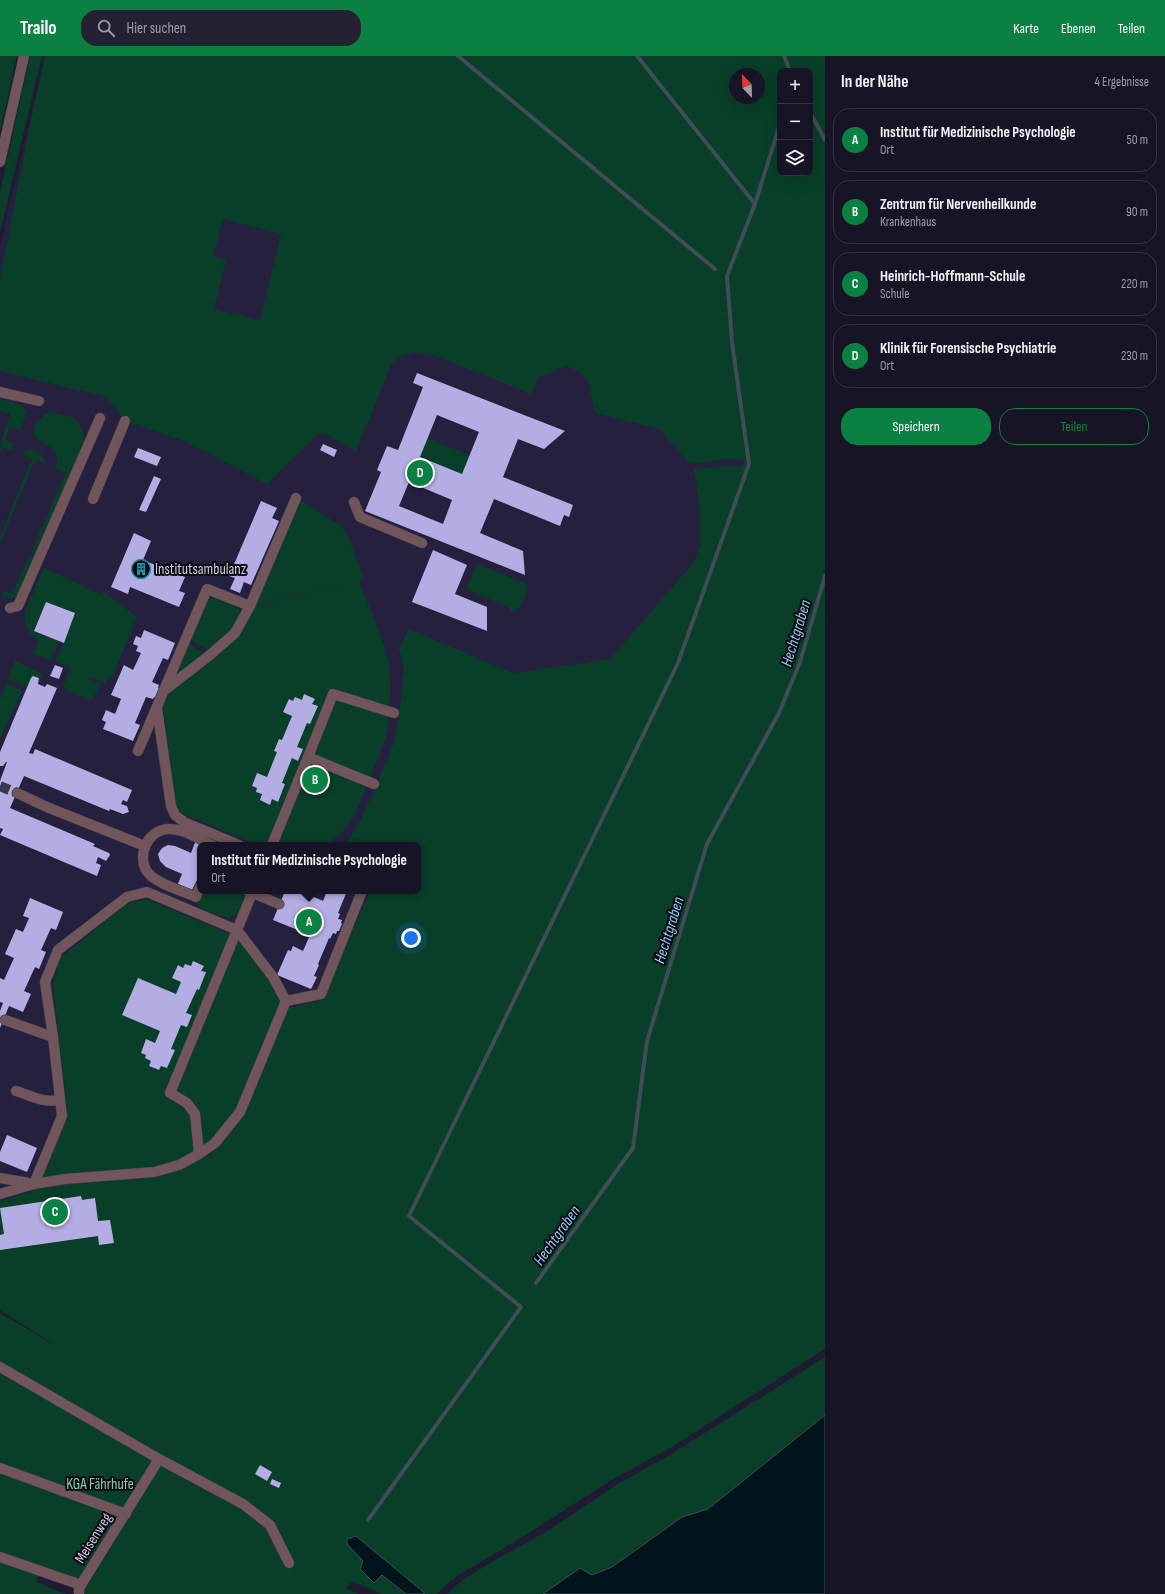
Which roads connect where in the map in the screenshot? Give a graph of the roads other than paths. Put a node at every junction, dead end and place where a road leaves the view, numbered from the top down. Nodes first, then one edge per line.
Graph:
1 (24, 56) edge
2 (0, 162) edge
3 (0, 392) edge
4 (39, 401) dead end
5 (100, 418) dead end
6 (124, 421) dead end
7 (296, 498) dead end
8 (94, 499) dead end
9 (354, 502) dead end
10 (422, 543) dead end
11 (250, 606) junction
12 (10, 608) dead end
13 (165, 690) junction
14 (158, 707) junction
15 (394, 713) dead end
16 (138, 751) dead end
17 (308, 756) junction
18 (374, 784) dead end
19 (17, 792) tunnel mouth
20 (205, 842) edge
21 (232, 842) edge
22 (273, 842) edge
23 (145, 846) junction
24 (197, 894) edge
25 (250, 894) edge
26 (256, 894) edge
27 (361, 894) edge
28 (279, 904) dead end
29 (237, 930) junction
30 (286, 1002) junction
31 (5, 1020) dead end
32 (53, 1037) junction
33 (16, 1091) dead end
34 (60, 1100) junction
35 (199, 1154) junction
36 (0, 1178) edge
37 (34, 1184) junction
38 (0, 1194) edge
39 (0, 1366) edge
40 (160, 1459) junction
41 (0, 1468) edge
42 (126, 1514) junction
43 (0, 1557) edge
44 (289, 1563) dead end
45 (80, 1589) edge

1 - 2 street
3 - 4 street
5 - 12 street
6 - 8 street
7 - 11 street
9 - 10 street
11 - 13 street
11 - 13 street
13 - 14 street
14 - 16 street
14 - 21 street
15 - 17 street
17 - 18 street
17 - 22 street
19 - 23 street
20 - 23 street
23 - 24 street
25 - 29 street
26 - 28 street
27 - 30 street
29 - 30 street
29 - 32 street
29 - 35 street
30 - 35 street
31 - 32 street
32 - 34 street
33 - 34 street
34 - 37 street
35 - 37 street
36 - 37 street
37 - 38 street
39 - 40 street
40 - 42 street, Meisenweg
40 - 44 street
41 - 42 street
42 - 45 street, Meisenweg
43 - 45 street

